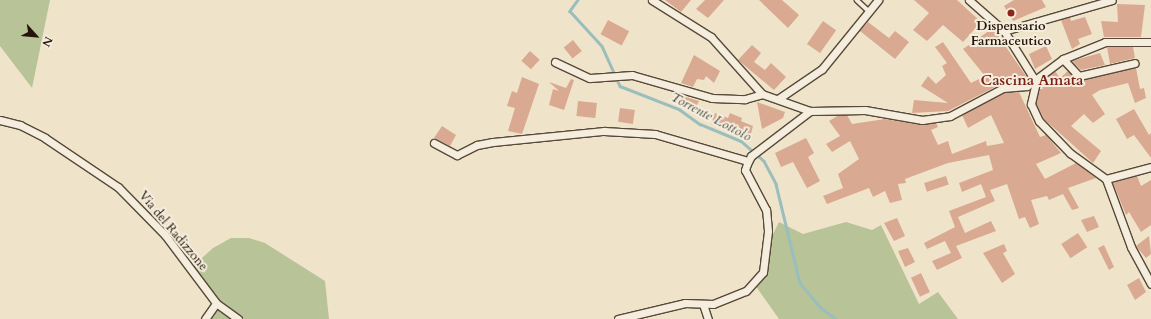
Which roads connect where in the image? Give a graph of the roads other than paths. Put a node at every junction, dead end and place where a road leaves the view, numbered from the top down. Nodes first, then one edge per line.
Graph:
1 (652, 0) edge
2 (857, 0) edge
3 (878, 0) edge
4 (969, 0) edge
5 (1112, 0) edge
6 (869, 11) junction
7 (1004, 31) junction
8 (1151, 42) edge
9 (1063, 59) junction
10 (555, 62) dead end
11 (1134, 63) dead end
12 (1036, 82) junction
13 (762, 94) junction
14 (778, 99) junction
15 (810, 111) junction
16 (0, 120) edge
17 (434, 143) dead end
18 (749, 158) junction
19 (1151, 167) edge
20 (1106, 179) junction
21 (1151, 284) edge
22 (216, 303) junction
23 (703, 304) junction
24 (205, 319) edge
25 (238, 319) edge
26 (618, 319) edge
27 (708, 319) edge

1 - 13 street
2 - 6 lane
3 - 6 street
4 - 7 street
5 - 7 street
6 - 14 street
7 - 12 street
8 - 9 street
9 - 11 street
9 - 12 street
10 - 13 street
12 - 15 street
12 - 20 street
13 - 14 street
14 - 15 street
15 - 18 street
16 - 22 street, Via del Radizzone
17 - 18 street
18 - 23 street
19 - 20 street
20 - 21 street
22 - 24 street
22 - 25 street, Via del Radizzone
23 - 26 street
23 - 27 street

